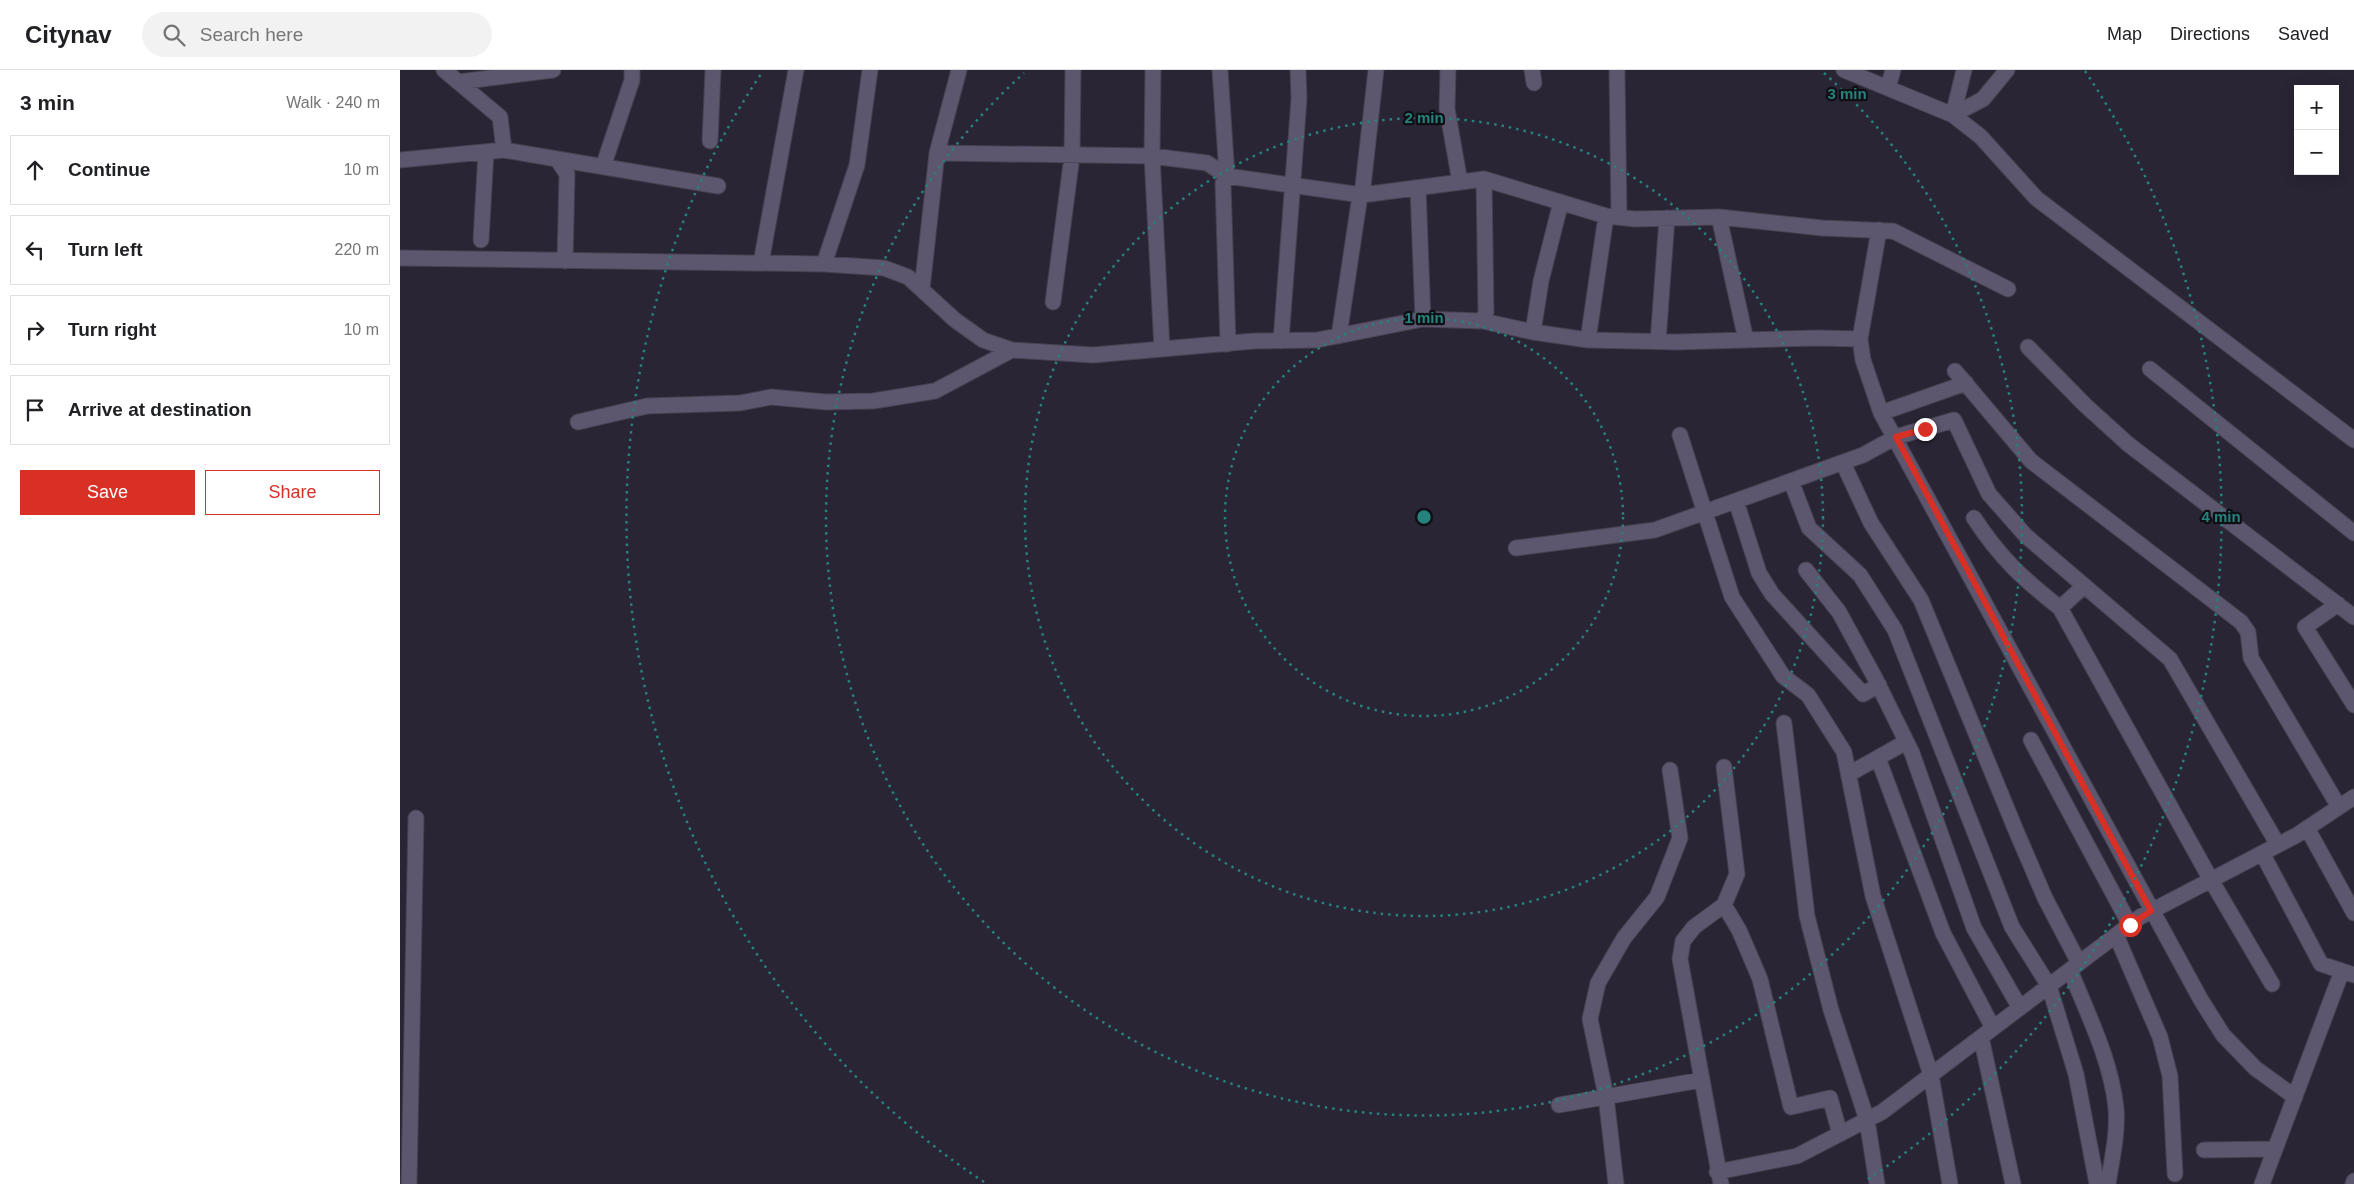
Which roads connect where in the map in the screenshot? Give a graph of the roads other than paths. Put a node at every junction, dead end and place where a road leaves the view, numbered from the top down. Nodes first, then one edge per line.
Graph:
1 (444, 70) edge
2 (553, 70) edge
3 (632, 70) edge
4 (713, 70) edge
5 (796, 70) edge
6 (870, 70) edge
7 (958, 70) edge
8 (1073, 70) edge
9 (1153, 70) edge
10 (1220, 70) edge
11 (1298, 70) edge
12 (1376, 70) edge
13 (1448, 70) edge
14 (1617, 70) edge
15 (1844, 70) edge
16 (1894, 70) edge
17 (1964, 70) edge
18 (2006, 70) edge
19 (458, 82) junction
20 (1888, 88) junction
21 (1953, 115) junction
22 (710, 141) dead end
23 (504, 150) junction
24 (486, 152) junction
25 (937, 153) junction
26 (1072, 156) junction
27 (1152, 156) junction
28 (557, 159) junction
29 (400, 160) edge
30 (603, 167) junction
31 (1484, 179) junction
32 (1225, 180) junction
33 (1460, 182) junction
34 (1292, 184) junction
35 (718, 186) dead end
36 (1418, 188) junction
37 (1360, 198) junction
38 (1561, 202) junction
39 (1613, 216) junction
40 (1719, 217) junction
41 (1668, 218) junction
42 (1879, 230) junction
43 (481, 240) dead end
44 (400, 258) edge
45 (565, 260) junction
46 (761, 263) junction
47 (824, 264) junction
48 (922, 289) junction
49 (2008, 289) dead end
50 (1053, 302) dead end
51 (1423, 319) junction
52 (1483, 321) junction
53 (1534, 332) junction
54 (1339, 336) junction
55 (1860, 339) junction
56 (1588, 340) junction
57 (1746, 340) junction
58 (1281, 341) junction
59 (1658, 342) junction
60 (1228, 344) junction
61 (2028, 347) dead end
62 (1162, 349) junction
63 (1012, 350) junction
64 (2150, 369) dead end
65 (1955, 371) dead end
66 (1966, 383) junction
67 (1882, 412) junction
68 (578, 422) dead end
69 (1680, 435) dead end
70 (1896, 437) junction
71 (2354, 440) edge
72 (1843, 463) junction
73 (1791, 481) junction
74 (1736, 501) junction
75 (1703, 512) junction
76 (1974, 518) dead end
77 (2354, 533) edge
78 (1516, 548) dead end
79 (1806, 570) dead end
80 (2084, 586) junction
81 (2338, 604) junction
82 (2060, 608) junction
83 (2354, 617) edge
84 (1879, 685) junction
85 (2354, 705) edge
86 (1784, 724) dead end
87 (2032, 740) dead end
88 (1906, 742) junction
89 (1878, 758) junction
90 (1724, 767) dead end
91 (1670, 770) dead end
92 (1849, 774) junction
93 (2354, 797) edge
94 (2339, 807) junction
95 (416, 818) dead end
96 (2307, 828) junction
97 (2278, 845) junction
98 (2262, 853) junction
99 (2211, 880) junction
100 (1724, 905) junction
101 (2151, 911) junction
102 (2354, 913) edge
103 (2130, 925) junction
104 (2116, 935) junction
105 (2074, 967) junction
106 (2348, 973) edge
107 (2272, 984) dead end
108 (2049, 986) junction
109 (2020, 1008) junction
110 (1987, 1032) junction
111 (1932, 1075) junction
112 (1701, 1080) junction
113 (1606, 1096) junction
114 (2294, 1097) junction
115 (1559, 1104) dead end
116 (1866, 1120) junction
117 (1840, 1134) junction
118 (2275, 1149) junction
119 (2204, 1150) dead end
120 (2175, 1174) dead end
121 (1719, 1178) edge
122 (409, 1184) edge
123 (1616, 1184) edge
124 (1877, 1184) edge
125 (1950, 1184) edge
126 (2014, 1184) edge
127 (2097, 1184) edge
128 (2108, 1184) edge
129 (2262, 1184) edge

1 - 19 street
2 - 19 street
3 - 30 street
4 - 22 street
5 - 46 street
6 - 47 street
7 - 25 street
8 - 26 street
9 - 27 street
10 - 32 street
11 - 34 street
12 - 37 street
13 - 33 street
14 - 39 street
15 - 20 street
16 - 20 street
17 - 21 street
18 - 21 street
19 - 23 street
20 - 21 street
21 - 71 street
23 - 24 street
23 - 28 street
24 - 29 street
24 - 43 street
25 - 26 street
25 - 48 street
26 - 27 street
26 - 50 street
27 - 32 street
27 - 62 street
28 - 30 street
28 - 45 street
30 - 35 street
31 - 33 street
31 - 38 street
31 - 52 street
32 - 34 street
32 - 60 street
33 - 36 street
34 - 37 street
34 - 58 street
36 - 37 street
36 - 51 street
37 - 54 street
38 - 39 street
38 - 53 street
39 - 41 street
39 - 56 street
40 - 41 street
40 - 42 street
40 - 57 street
41 - 59 street
42 - 49 street
42 - 55 street
44 - 45 street
45 - 46 street
46 - 47 street
47 - 48 street
48 - 63 street
51 - 52 street
51 - 54 street
52 - 53 street
53 - 56 street
54 - 58 street
55 - 57 street
55 - 67 street
56 - 59 street
57 - 59 street
58 - 60 street
60 - 62 street
61 - 81 street
62 - 63 street
63 - 68 street
64 - 77 street
65 - 66 street
66 - 67 street
66 - 94 street
67 - 70 street
69 - 75 street
70 - 72 street
70 - 80 street
70 - 101 street
72 - 73 street
72 - 105 street
73 - 74 street
73 - 108 street
74 - 75 street
74 - 84 street
75 - 78 street
75 - 92 street
76 - 82 street
79 - 84 street
80 - 82 street
80 - 97 street
81 - 83 street
81 - 85 street
82 - 99 street
84 - 88 street
86 - 116 street
87 - 103 street
88 - 89 street
88 - 109 street
89 - 92 street
89 - 110 street
90 - 100 street
91 - 113 street
92 - 111 street
93 - 94 street
94 - 96 street
95 - 122 street
96 - 97 street
96 - 102 street
97 - 98 street
98 - 99 street
98 - 106 street
99 - 101 street
99 - 107 street
100 - 112 street
100 - 117 street
101 - 103 street
101 - 114 street
103 - 104 street
104 - 105 street
104 - 120 street
105 - 108 street
105 - 128 street
106 - 114 street
108 - 109 street
108 - 127 street
109 - 110 street
110 - 111 street
110 - 126 street
111 - 116 street
111 - 125 street
112 - 113 street
112 - 121 street
113 - 115 street
113 - 123 street
114 - 118 street
116 - 117 street
116 - 124 street
117 - 121 street
118 - 119 street
118 - 129 street

